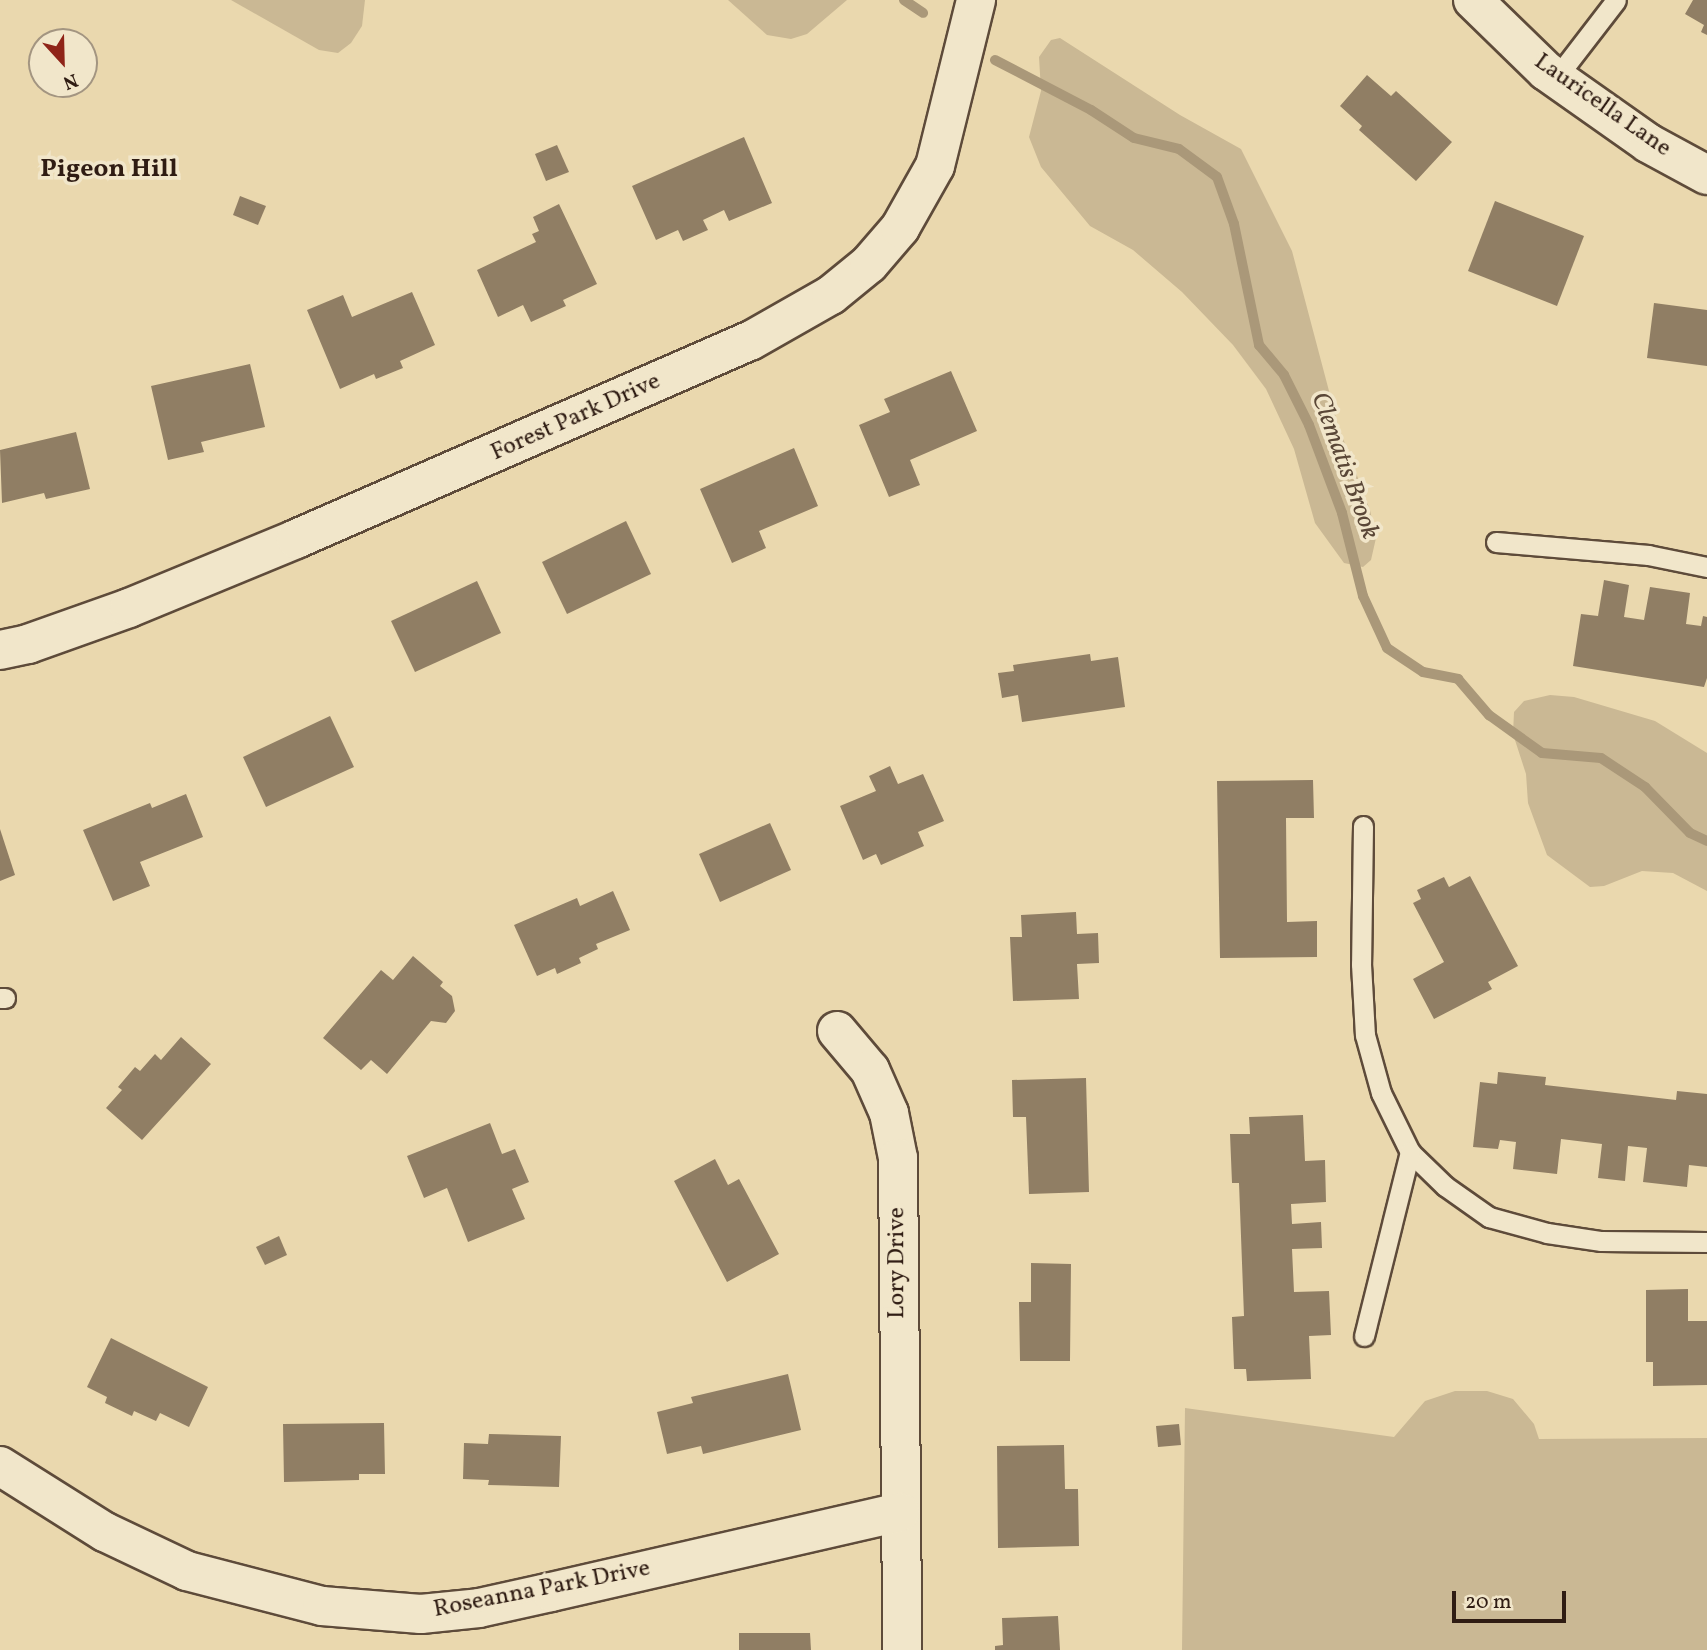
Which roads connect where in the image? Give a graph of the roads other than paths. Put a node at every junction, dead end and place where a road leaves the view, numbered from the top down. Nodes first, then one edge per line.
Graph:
1 (976, 0) edge
2 (1473, 0) edge
3 (1616, 0) edge
4 (1556, 78) junction
5 (1707, 175) edge
6 (1496, 542) dead end
7 (1707, 567) edge
8 (0, 650) edge
9 (1363, 826) dead end
10 (837, 1031) dead end
11 (1410, 1152) junction
12 (1707, 1242) edge
13 (1364, 1336) dead end
14 (0, 1466) edge
15 (900, 1512) junction
16 (902, 1650) edge

1 - 8 street, Forest Park Drive
2 - 4 street, Lauricella Lane
3 - 4 lane
4 - 5 street, Lauricella Lane
6 - 7 lane
9 - 11 lane
10 - 15 street, Lory Drive
11 - 12 lane
11 - 13 lane
14 - 15 street, Roseanna Park Drive
15 - 16 street, Lory Drive

